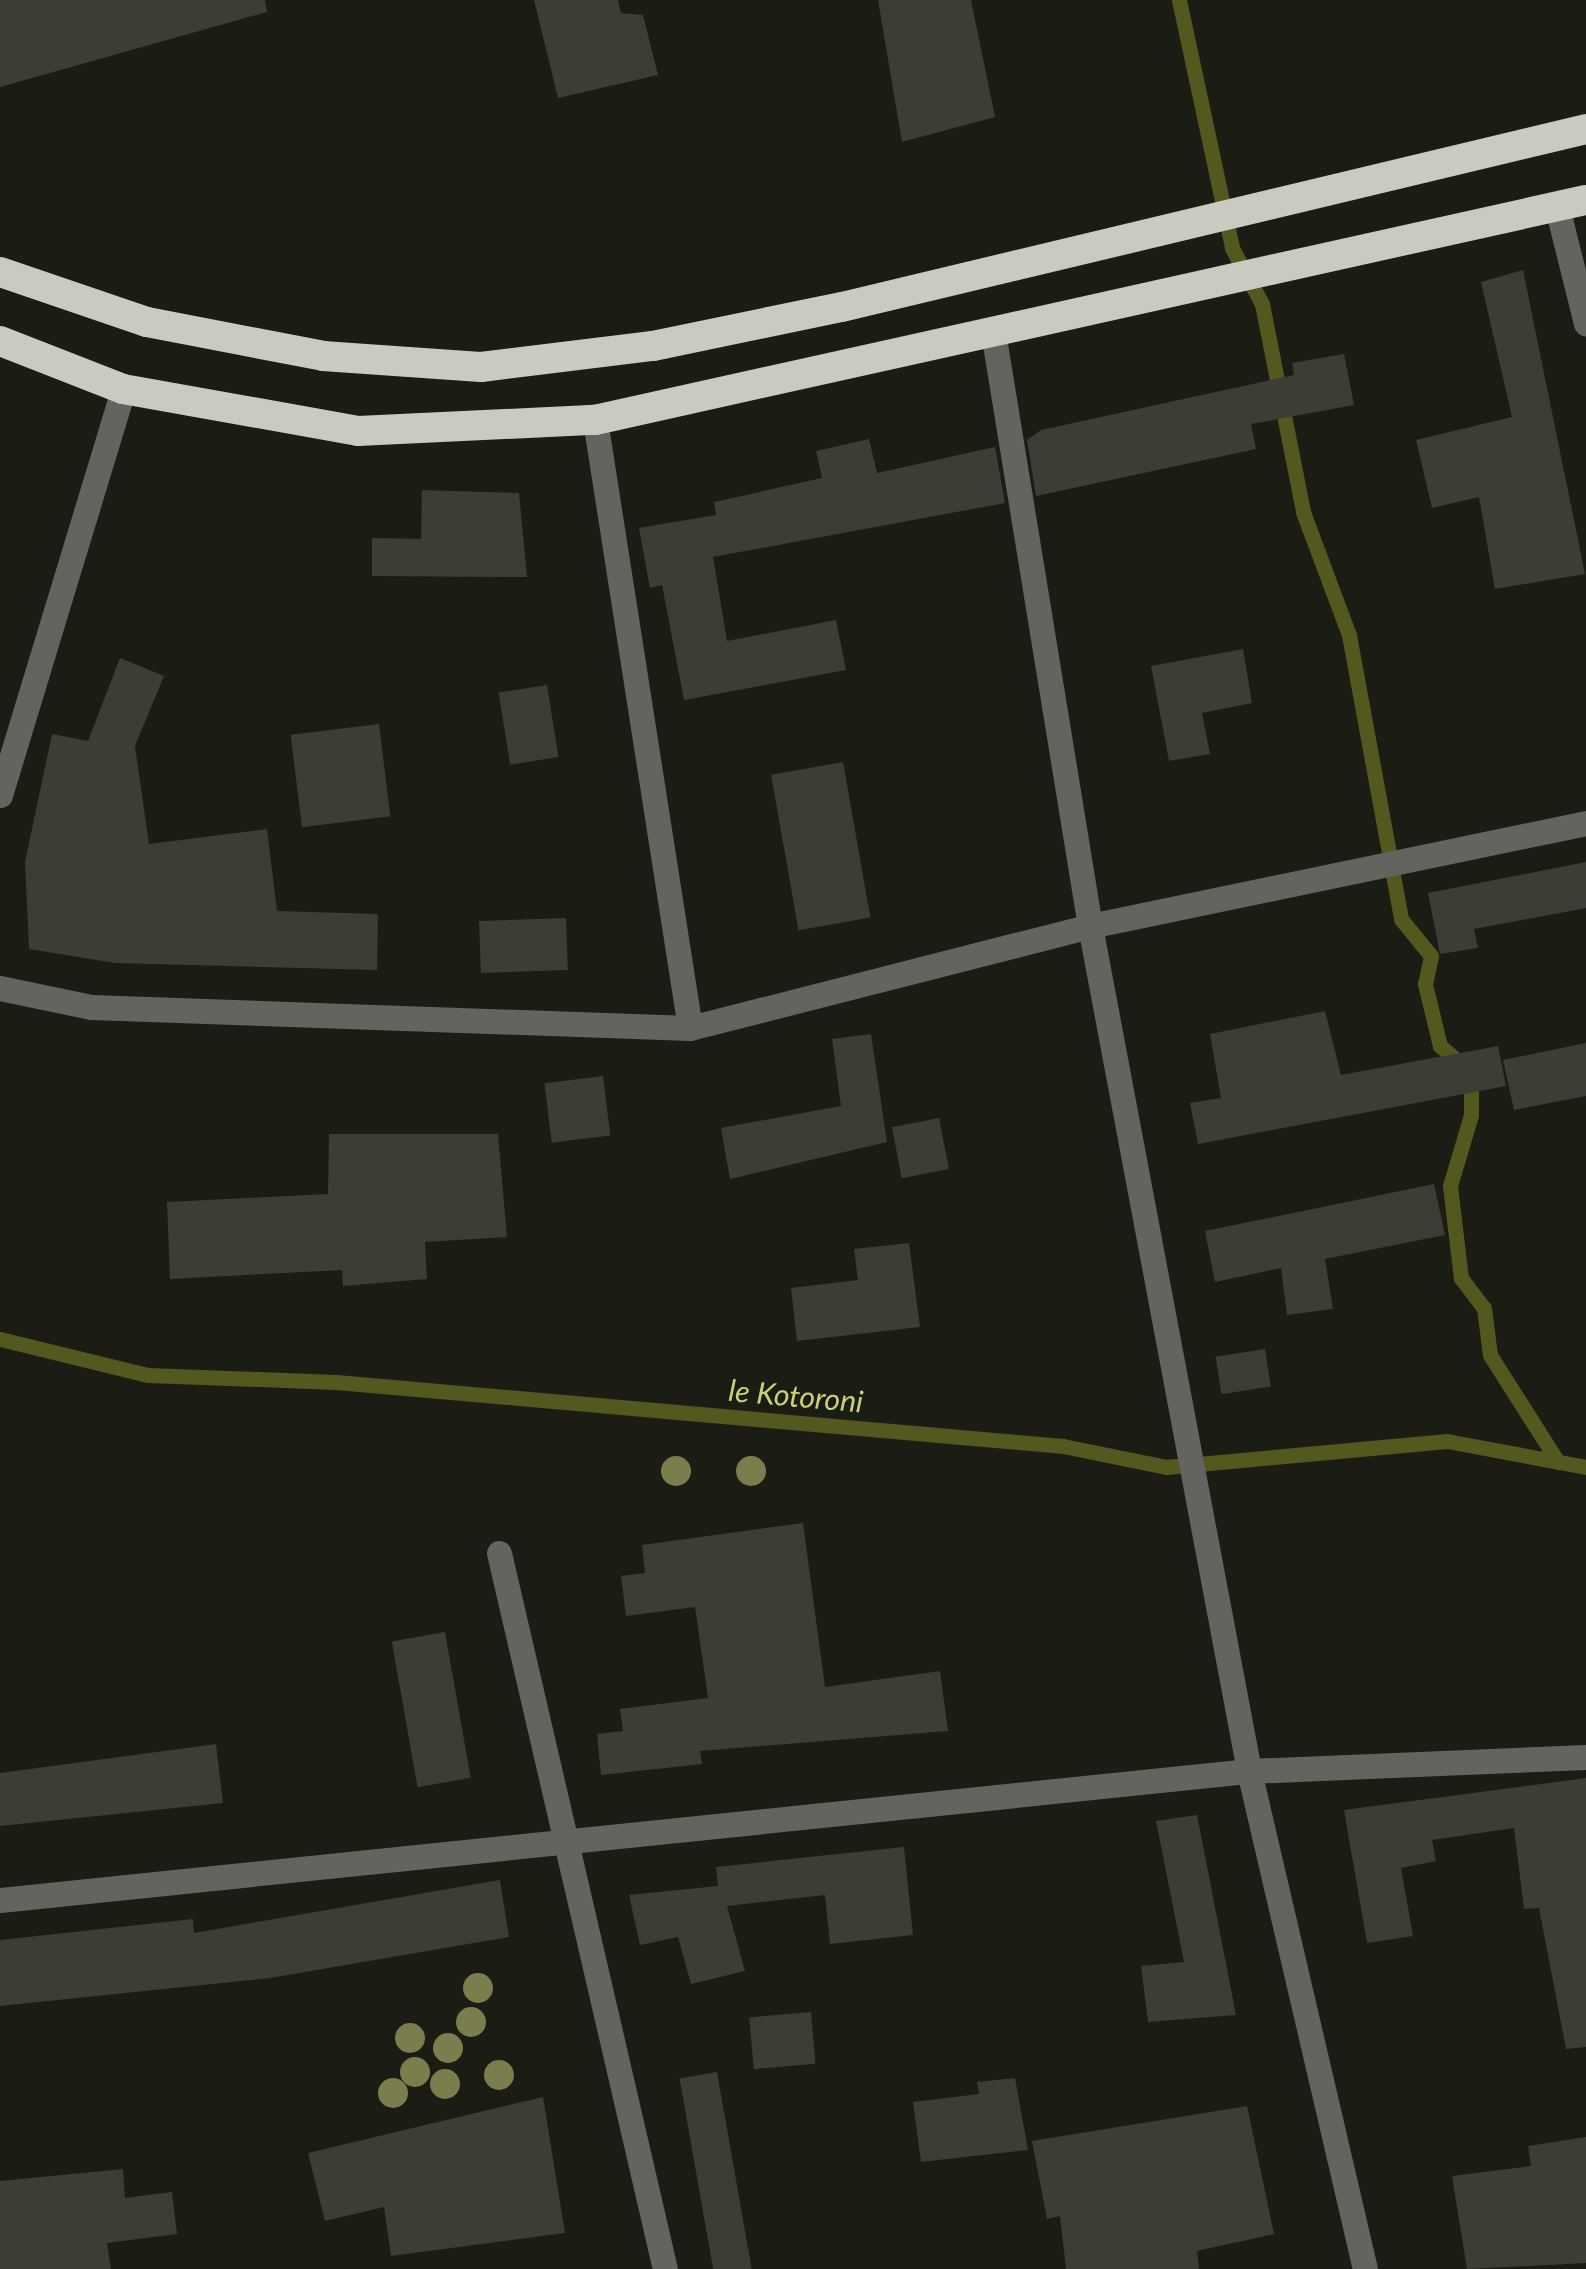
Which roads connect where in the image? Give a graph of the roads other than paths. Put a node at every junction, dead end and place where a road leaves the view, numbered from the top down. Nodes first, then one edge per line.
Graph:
1 (1586, 129) edge
2 (1571, 203) edge
3 (0, 272) edge
4 (1586, 324) edge
5 (994, 338) junction
6 (0, 341) edge
7 (123, 389) junction
8 (596, 420) junction
9 (0, 795) edge
10 (1586, 823) edge
11 (1090, 926) junction
12 (0, 988) edge
13 (690, 1028) junction
14 (499, 1553) dead end
15 (1586, 1757) edge
16 (1249, 1771) junction
17 (566, 1836) junction
18 (0, 1900) edge
19 (666, 2269) edge
20 (1366, 2269) edge

1 - 3 highway
2 - 4 street
2 - 5 highway
5 - 8 highway
5 - 11 street
6 - 7 highway
7 - 8 highway
7 - 9 street
8 - 13 street
10 - 11 street
11 - 13 street
11 - 16 street
12 - 13 street
14 - 17 street
15 - 16 street
16 - 17 street
16 - 20 street
17 - 18 street
17 - 19 street

